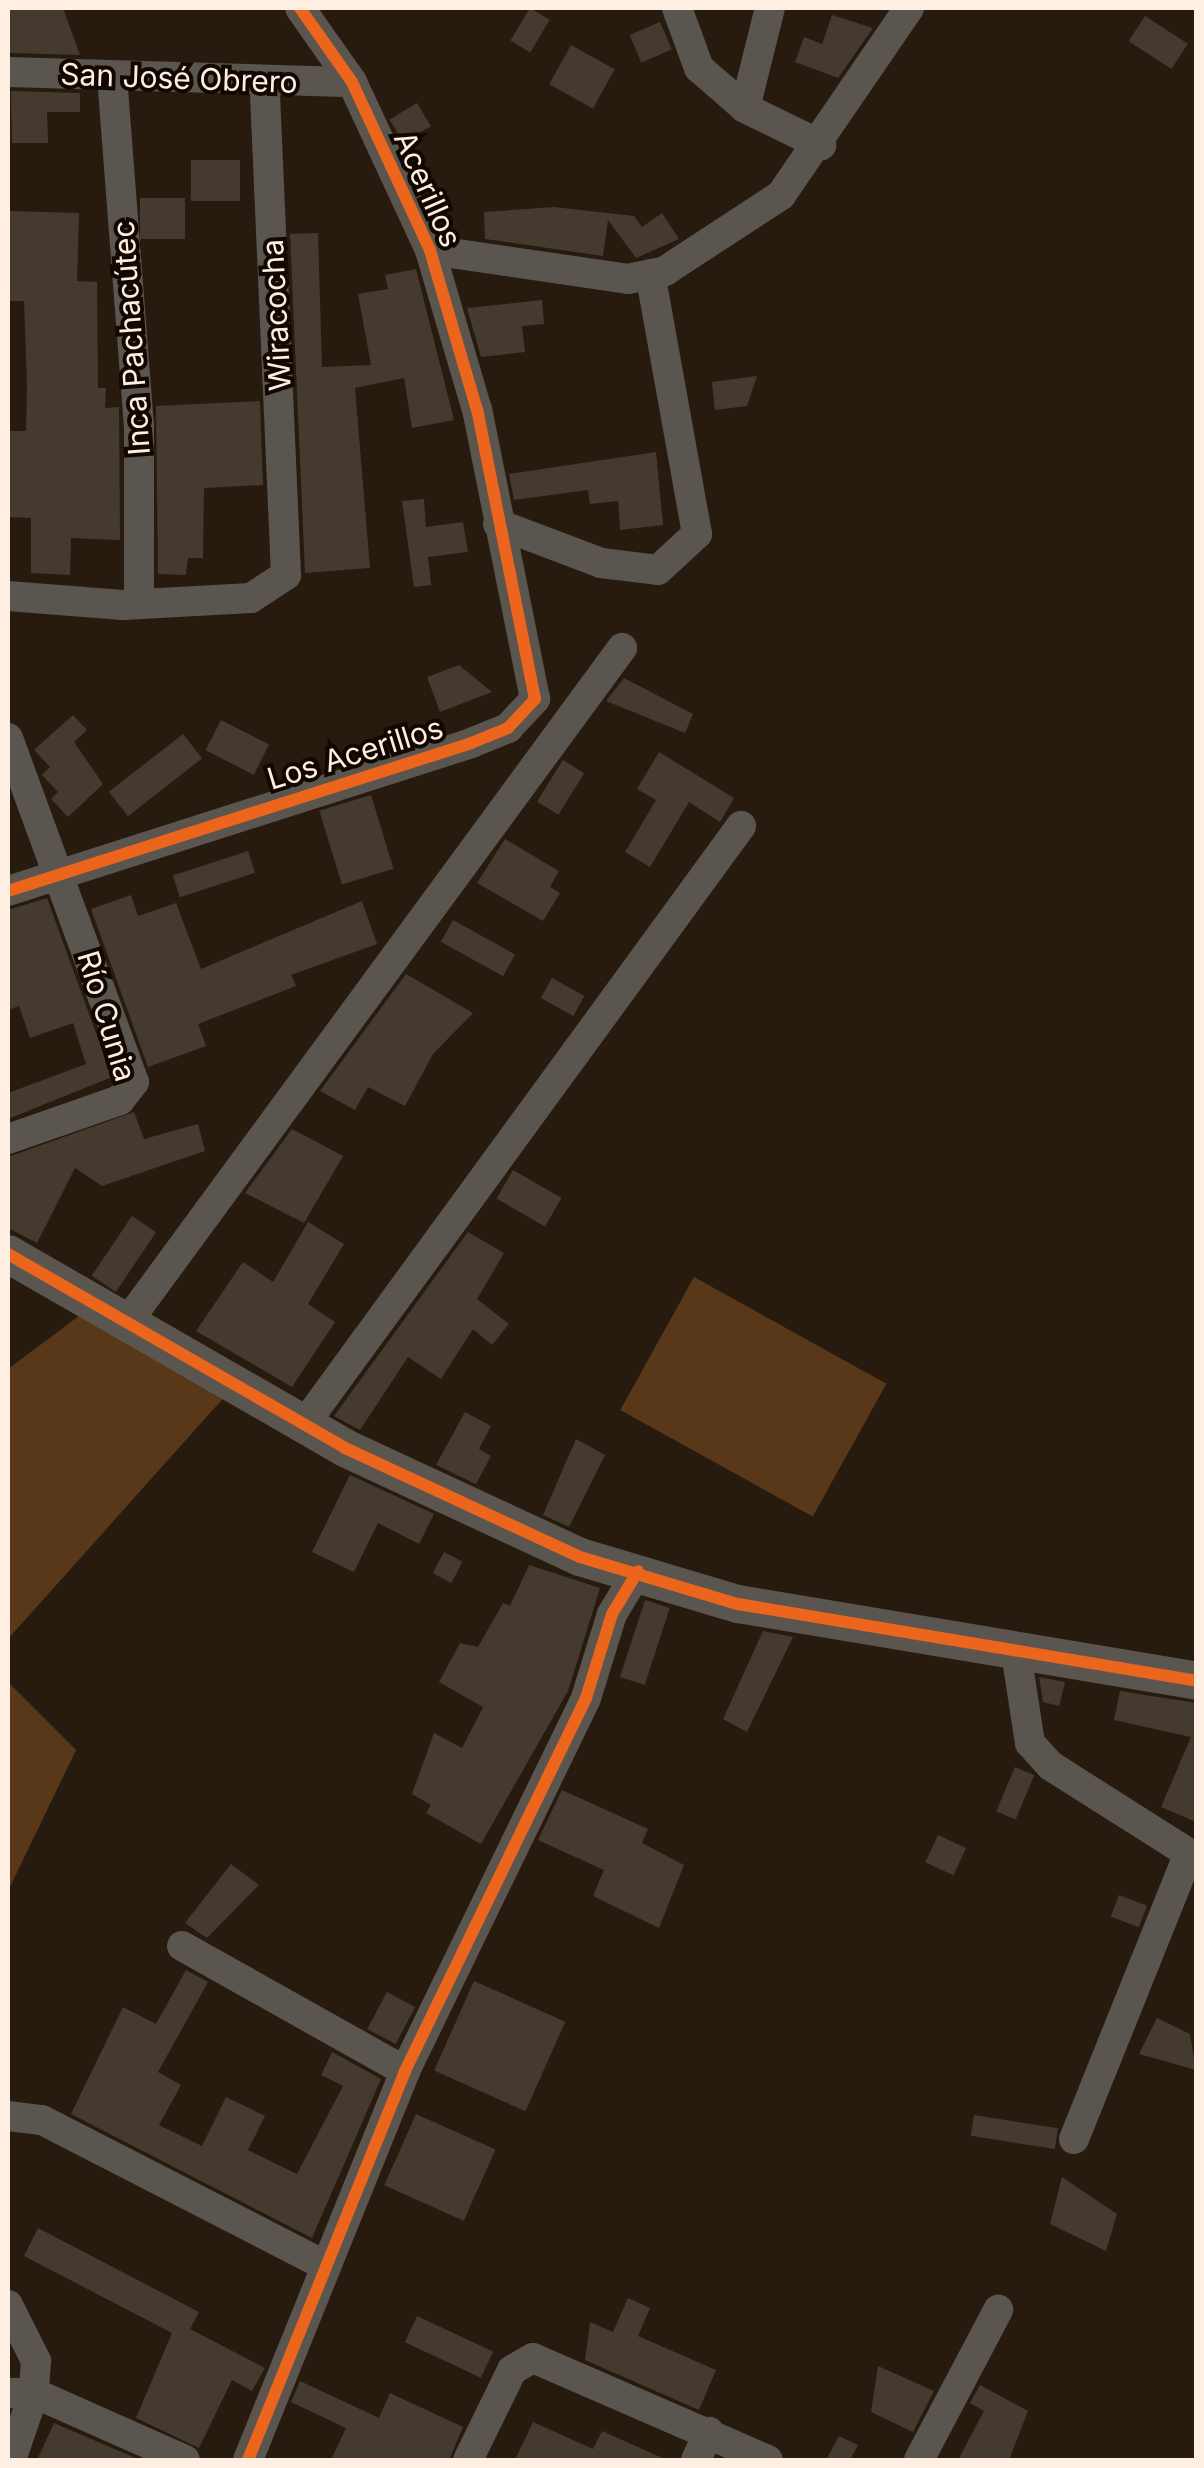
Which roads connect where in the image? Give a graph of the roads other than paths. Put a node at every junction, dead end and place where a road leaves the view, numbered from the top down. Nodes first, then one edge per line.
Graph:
1 (300, 8) edge
2 (677, 8) edge
3 (770, 8) edge
4 (909, 8) edge
5 (8, 72) edge
6 (112, 76) junction
7 (264, 81) junction
8 (352, 82) junction
9 (745, 108) junction
10 (821, 146) junction
11 (430, 250) junction
12 (650, 274) junction
13 (498, 524) junction
14 (8, 596) edge
15 (139, 600) junction
16 (622, 648) dead end
17 (8, 738) edge
18 (741, 826) dead end
19 (59, 872) junction
20 (8, 891) edge
21 (8, 1139) edge
22 (8, 1254) edge
23 (128, 1321) junction
24 (303, 1426) junction
25 (638, 1571) junction
26 (1016, 1652) junction
27 (1196, 1680) edge
28 (1193, 1855) edge
29 (182, 1946) dead end
30 (406, 2072) junction
31 (8, 2116) edge
32 (1074, 2139) dead end
33 (326, 2266) junction
34 (8, 2305) edge
35 (998, 2310) dead end
36 (21, 2393) edge
37 (709, 2432) junction
38 (11, 2460) edge
39 (185, 2460) edge
40 (248, 2460) edge
41 (468, 2460) edge
42 (696, 2460) edge
43 (768, 2460) edge
44 (920, 2460) edge

1 - 8 street, Acerillos
2 - 9 street
3 - 9 street
4 - 10 street
5 - 6 street, San José Obrero
6 - 7 street, San José Obrero
6 - 15 street, Inca Pachacútec
7 - 8 street, San José Obrero
7 - 15 street, Wiracocha
8 - 11 street, Acerillos
9 - 10 street
10 - 12 street
11 - 12 street
11 - 13 street, Acerillos
12 - 13 street
13 - 19 street, Los Acerillos
14 - 15 street
16 - 23 street
17 - 19 street
18 - 24 street
19 - 20 street, Los Acerillos
19 - 21 street, Río Cunia
22 - 23 street
23 - 24 street
24 - 25 street
25 - 26 street
25 - 30 street
26 - 27 street
26 - 28 street
28 - 32 street
29 - 30 street
30 - 33 street
31 - 33 street
33 - 40 street
34 - 36 street
35 - 44 street
36 - 38 street
36 - 39 street
37 - 41 street
37 - 42 street
37 - 43 street

